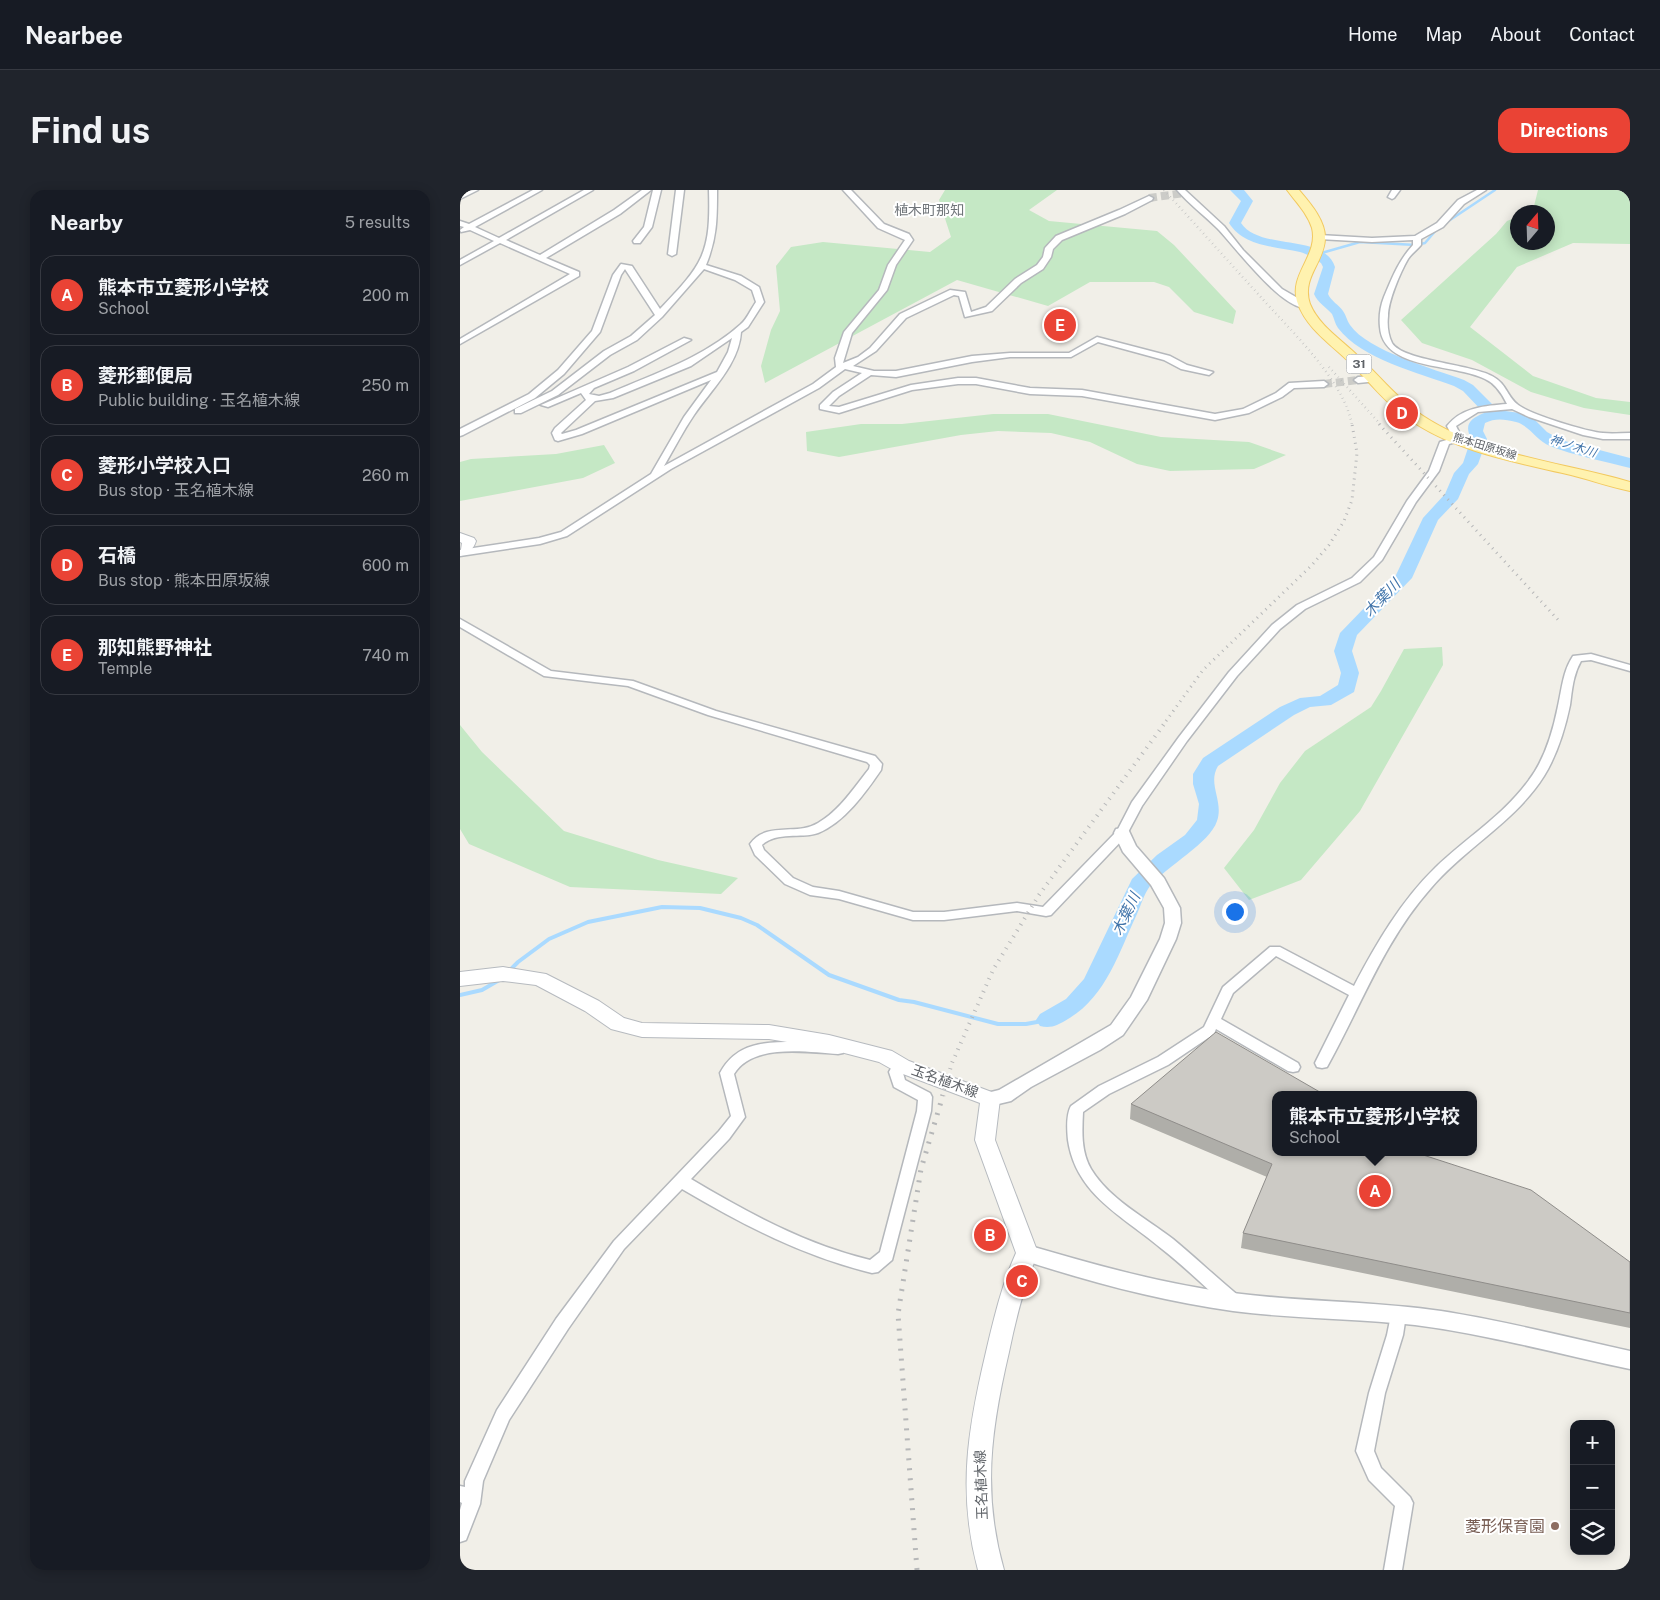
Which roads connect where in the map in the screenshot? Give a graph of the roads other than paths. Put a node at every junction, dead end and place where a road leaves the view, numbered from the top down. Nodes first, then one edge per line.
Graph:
1 (474, 190) edge
2 (538, 190) edge
3 (589, 190) edge
4 (647, 190) edge
5 (657, 190) edge
6 (680, 190) edge
7 (713, 190) edge
8 (847, 190) edge
9 (1181, 190) edge
10 (1293, 190) edge
11 (1482, 190) edge
12 (460, 197) edge
13 (1149, 198) tunnel mouth
14 (460, 223) edge
15 (470, 227) junction
16 (460, 233) edge
17 (1417, 238) junction
18 (500, 240) junction
19 (637, 241) dead end
20 (1318, 242) junction
21 (672, 254) dead end
22 (541, 258) junction
23 (460, 263) edge
24 (702, 266) junction
25 (1305, 306) junction
26 (659, 315) junction
27 (737, 332) junction
28 (687, 340) dead end
29 (460, 342) edge
30 (673, 359) junction
31 (843, 366) junction
32 (1209, 372) dead end
33 (868, 373) junction
34 (718, 374) junction
35 (1375, 379) junction
36 (1358, 380) tunnel mouth
37 (1324, 384) tunnel mouth
38 (590, 388) junction
39 (592, 399) junction
40 (1513, 406) junction
41 (506, 411) junction
42 (518, 411) junction
43 (460, 433) edge
44 (1630, 436) edge
45 (1463, 441) junction
46 (654, 475) junction
47 (1630, 486) edge
48 (460, 537) edge
49 (460, 552) edge
50 (460, 622) edge
51 (1630, 668) edge
52 (1122, 833) junction
53 (460, 978) edge
54 (1358, 994) junction
55 (1214, 1021) junction
56 (858, 1049) junction
57 (1322, 1063) dead end
58 (900, 1065) junction
59 (1293, 1067) dead end
60 (990, 1099) junction
61 (681, 1181) junction
62 (1027, 1253) junction
63 (1234, 1302) junction
64 (1398, 1315) junction
65 (1630, 1360) edge
66 (466, 1496) edge
67 (460, 1534) edge
68 (991, 1570) edge
69 (1393, 1570) edge

1 - 12 street
2 - 15 street
3 - 18 street
4 - 22 street
5 - 19 street
6 - 21 street
7 - 24 street
8 - 31 street
9 - 25 street
10 - 20 main road
11 - 17 street
13 - 31 street
14 - 15 street
15 - 16 street
15 - 18 street
17 - 20 street
17 - 40 street
18 - 22 street
18 - 23 street
20 - 25 main road, 熊本田原坂線 / 31
22 - 29 street
24 - 26 street
24 - 27 street
25 - 35 main road, 熊本田原坂線 / 31
26 - 41 street
26 - 42 street
27 - 30 street
27 - 34 street
28 - 30 street
30 - 38 street
30 - 39 street
31 - 33 street
31 - 46 street
32 - 33 street
33 - 37 street
34 - 39 street
34 - 46 street
35 - 36 street
35 - 45 main road, 熊本田原坂線 / 31
38 - 39 street
38 - 42 street
40 - 44 street
40 - 45 street
41 - 42 street
41 - 43 street
45 - 47 main road, 熊本田原坂線 / 31
45 - 52 street
46 - 49 street
48 - 49 main road
50 - 52 street
51 - 54 street
52 - 60 street
53 - 56 main road, 玉名植木線
54 - 55 street
54 - 57 street
55 - 59 street
55 - 63 street
56 - 58 main road, 玉名植木線
56 - 61 street
58 - 60 main road, 玉名植木線
58 - 61 street
60 - 62 main road, 玉名植木線
61 - 66 street
62 - 63 street
62 - 68 main road, 玉名植木線
63 - 64 street
64 - 65 street
64 - 69 street
66 - 67 street

